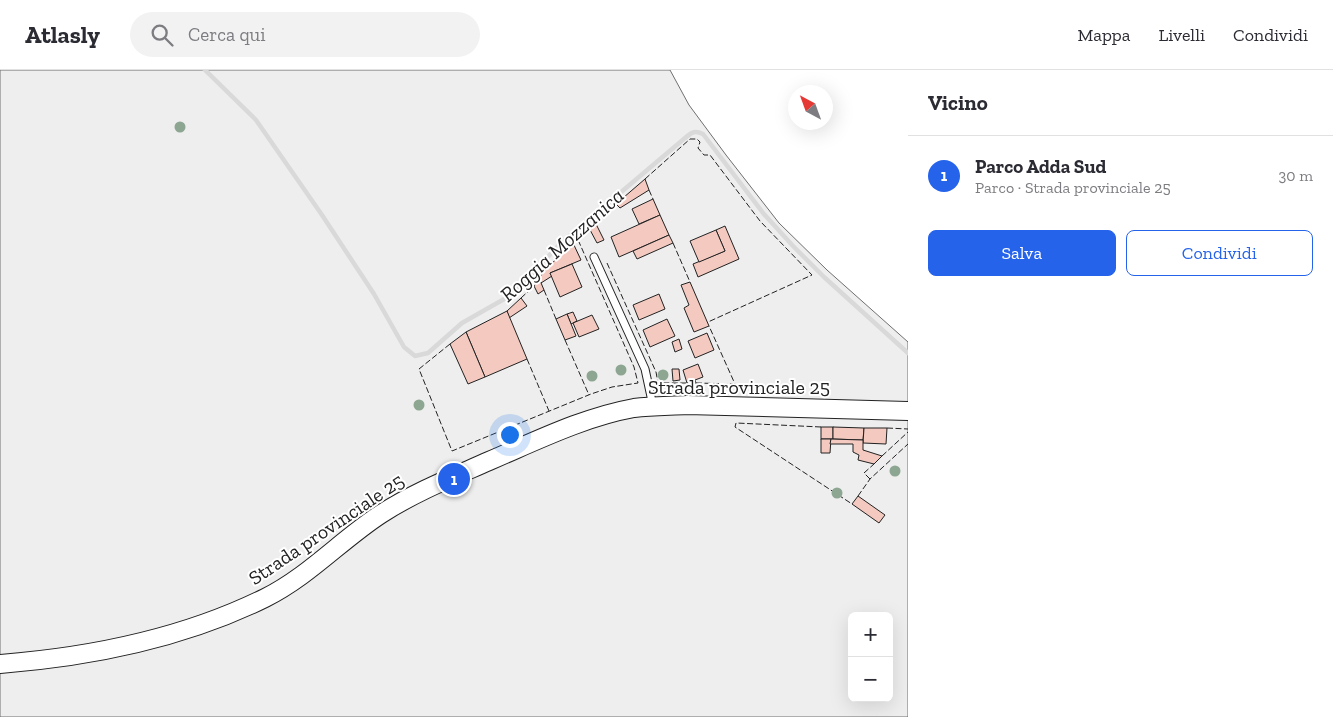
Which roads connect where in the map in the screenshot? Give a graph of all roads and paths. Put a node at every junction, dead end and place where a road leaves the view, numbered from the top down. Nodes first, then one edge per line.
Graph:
1 (594, 257) dead end
2 (653, 406) junction
3 (908, 411) edge
4 (0, 664) edge

1 - 2 lane
2 - 3 street, Strada provinciale 25
2 - 4 street, Strada provinciale 25

